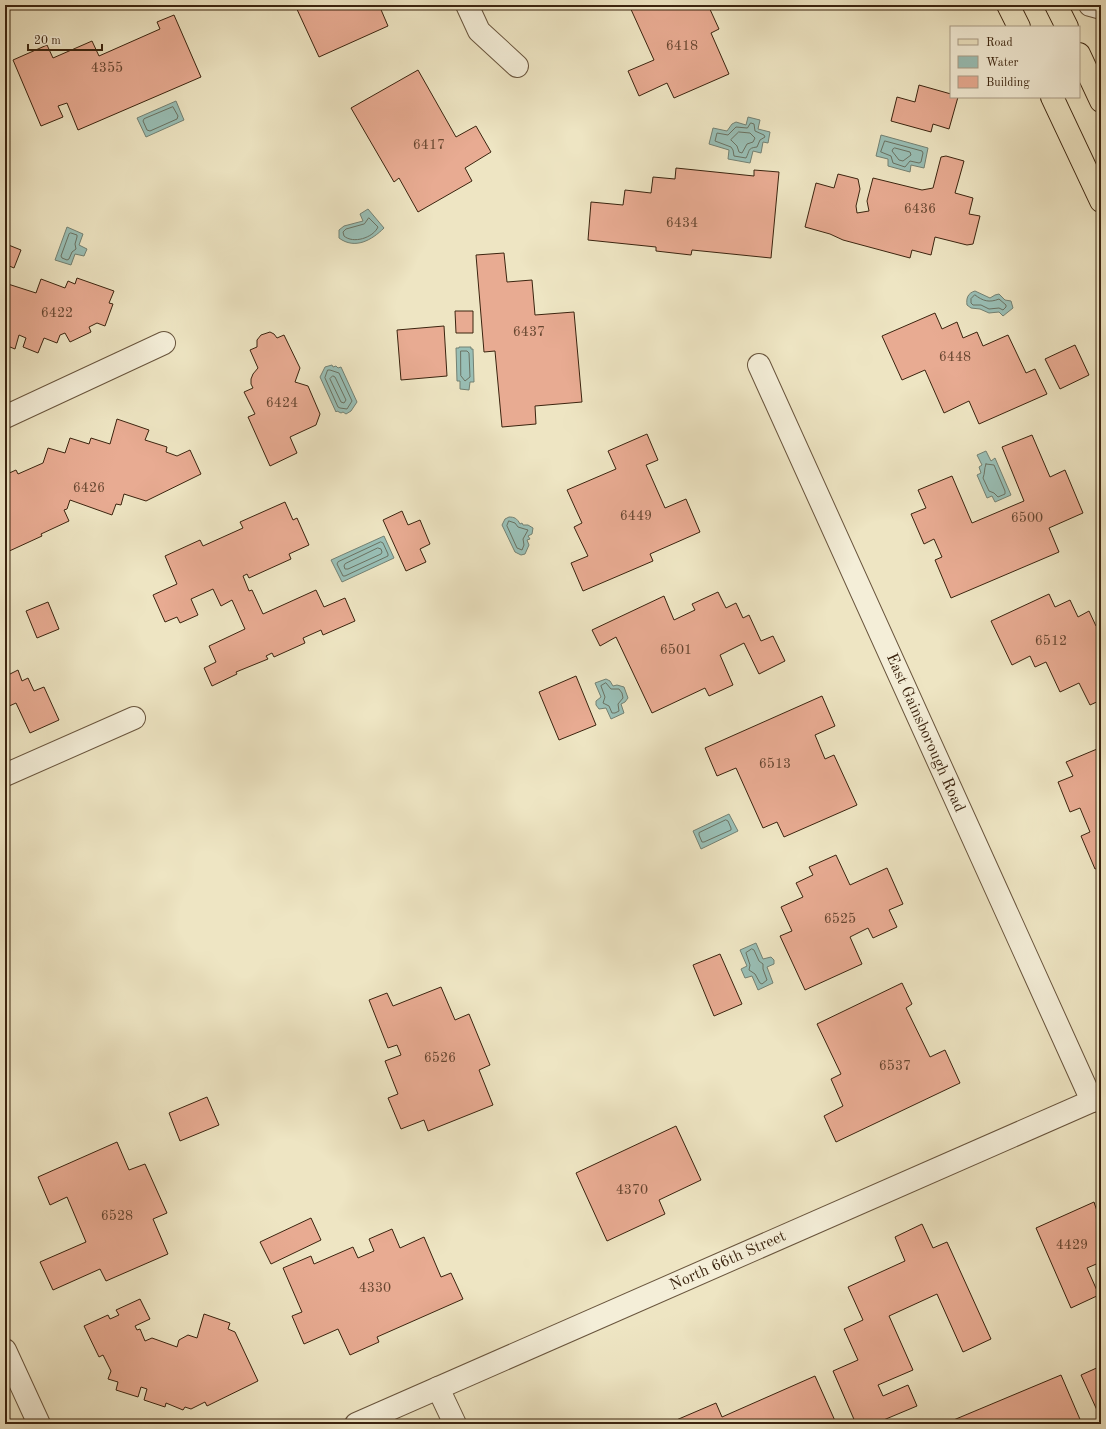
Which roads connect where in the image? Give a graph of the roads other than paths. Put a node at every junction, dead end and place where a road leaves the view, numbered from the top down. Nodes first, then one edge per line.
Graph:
1 (468, 5) edge
2 (1056, 5) edge
3 (1090, 5) edge
4 (1101, 8) edge
5 (1066, 26) edge
6 (1080, 56) edge
7 (516, 66) dead end
8 (1052, 98) edge
9 (1101, 101) edge
10 (1101, 201) edge
11 (164, 343) dead end
12 (758, 365) dead end
13 (5, 417) edge
14 (134, 718) dead end
15 (5, 775) edge
16 (1096, 1099) edge
17 (5, 1350) edge
18 (438, 1388) junction
19 (39, 1424) edge
20 (356, 1424) edge
21 (455, 1424) edge

1 - 7 street
2 - 5 main road
3 - 4 street
6 - 9 main road
8 - 10 main road
11 - 13 street
12 - 16 street, East Gainsborough Road
14 - 15 street
16 - 18 street, North 66th Street
17 - 19 street
18 - 20 street, North 66th Street
18 - 21 street

